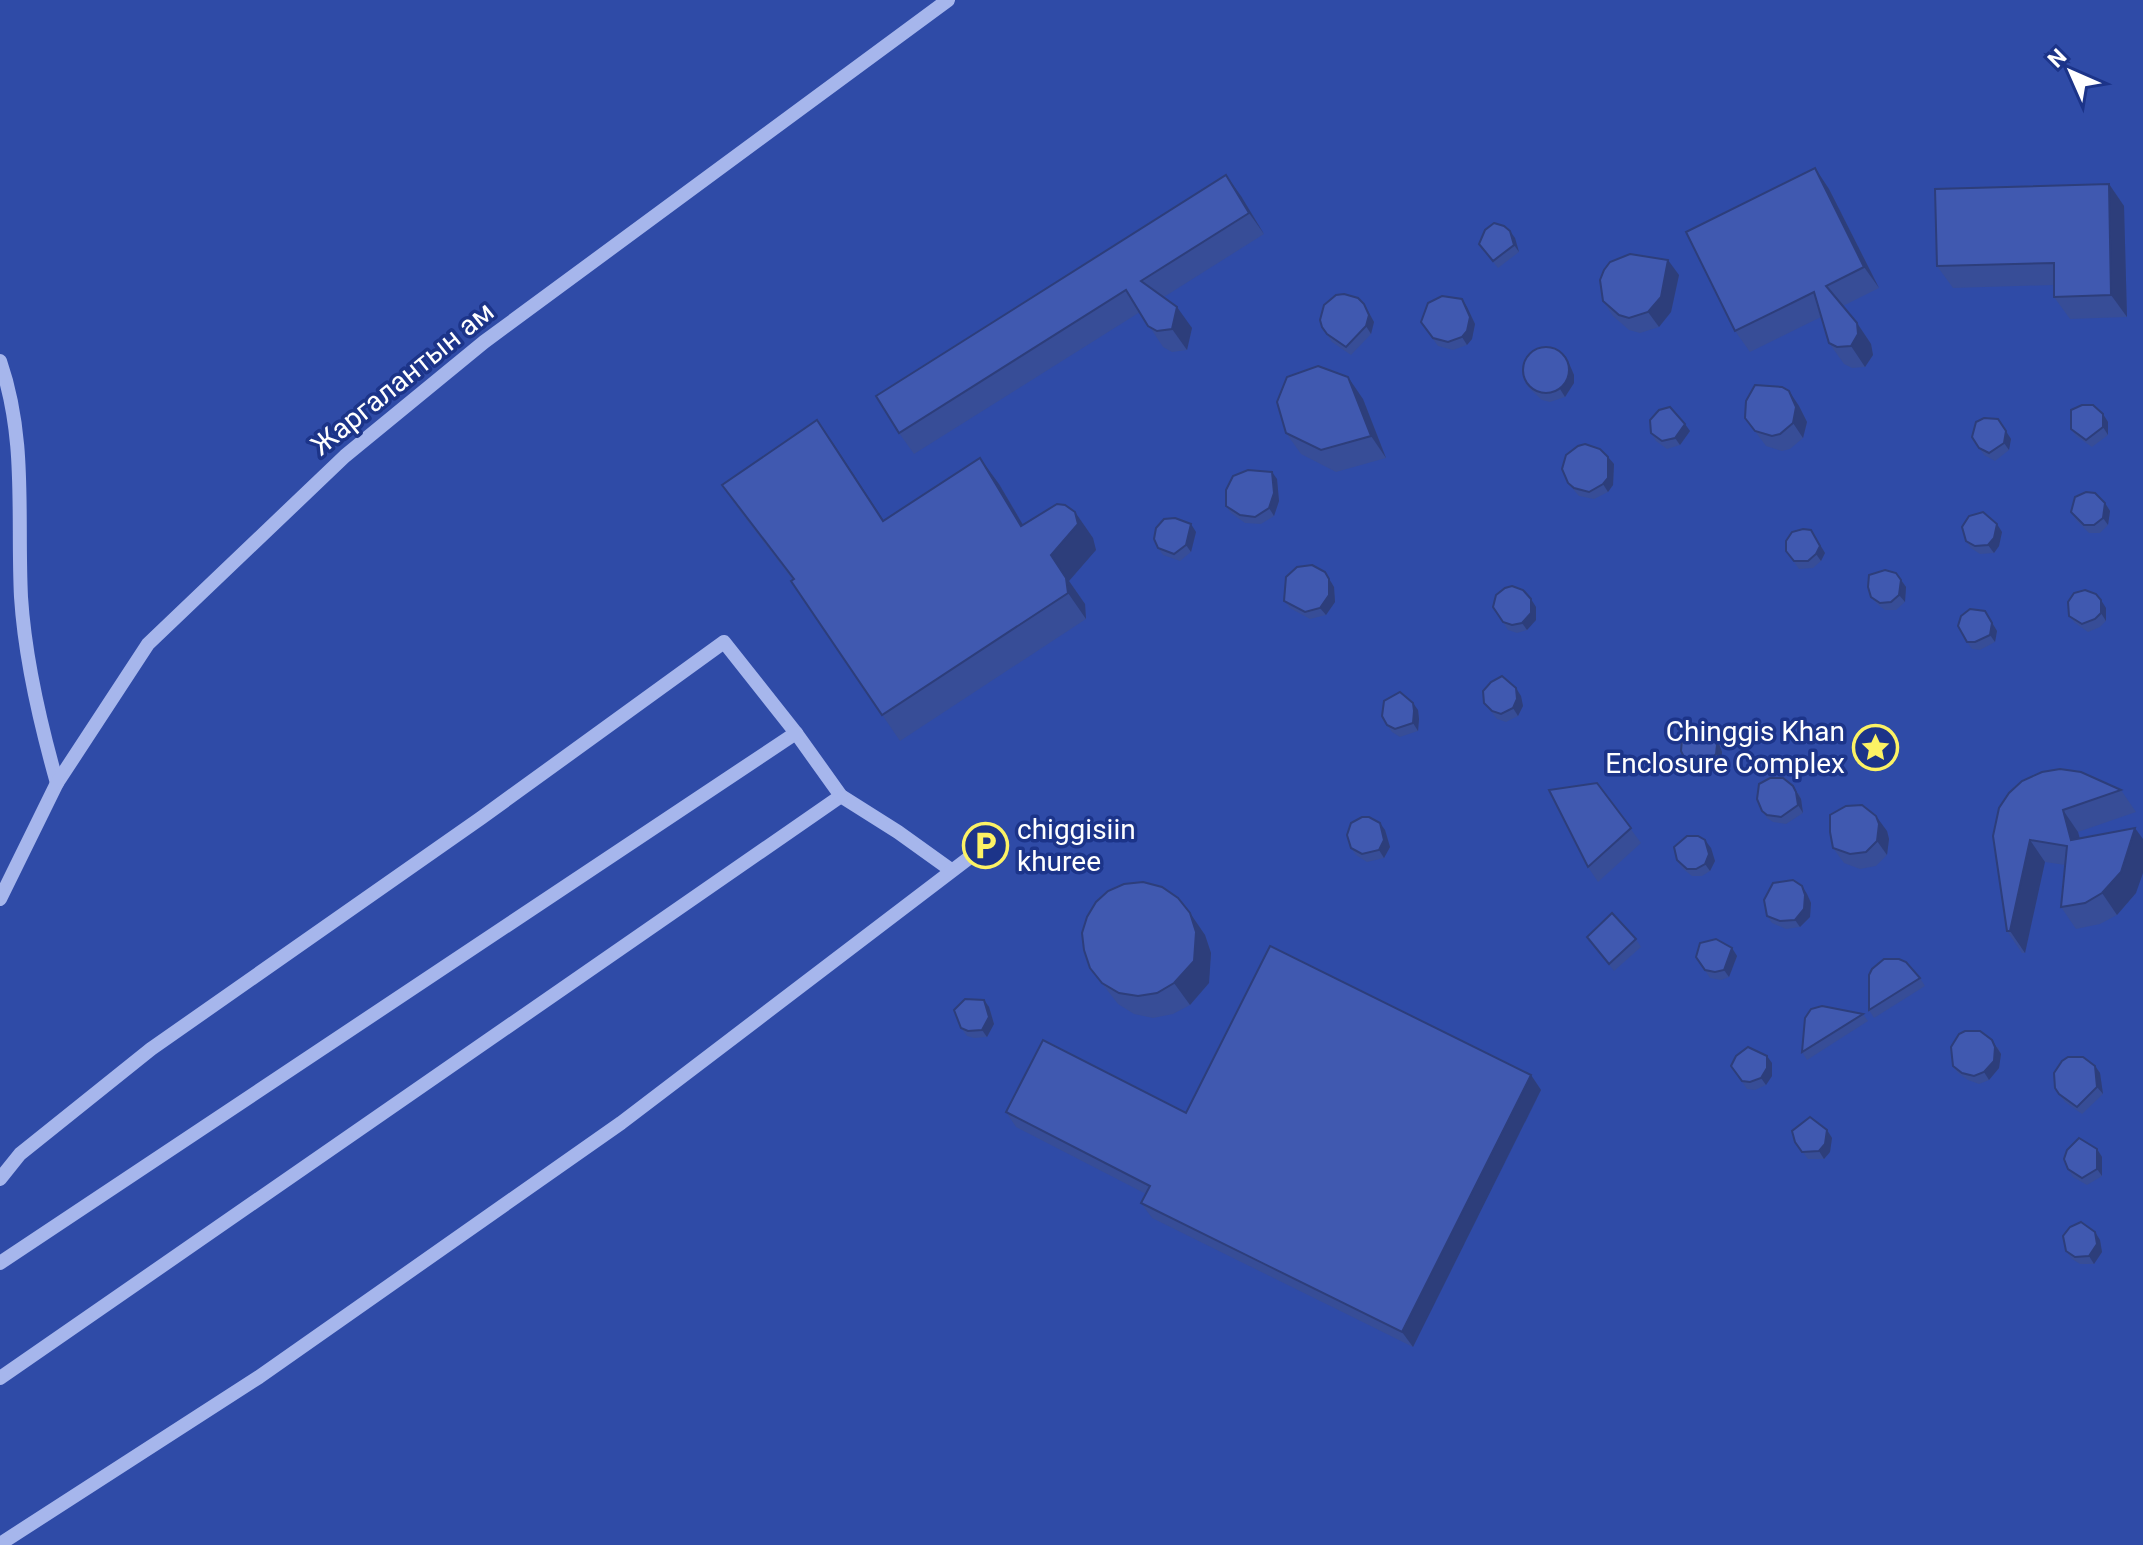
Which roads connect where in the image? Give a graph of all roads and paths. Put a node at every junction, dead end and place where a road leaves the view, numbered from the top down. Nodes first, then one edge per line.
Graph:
1 (948, 0) edge
2 (0, 361) edge
3 (796, 733) junction
4 (57, 783) junction
5 (841, 796) junction
6 (986, 845) dead end
7 (951, 870) junction
8 (0, 899) edge
9 (0, 1179) edge
10 (0, 1263) edge
11 (0, 1378) edge
12 (0, 1544) edge

1 - 4 street, Жаргалантын ам
2 - 4 street
3 - 5 street
3 - 9 street
3 - 10 street
4 - 8 street, Жаргалантын ам
5 - 7 street
5 - 11 street
6 - 7 street
7 - 12 street

